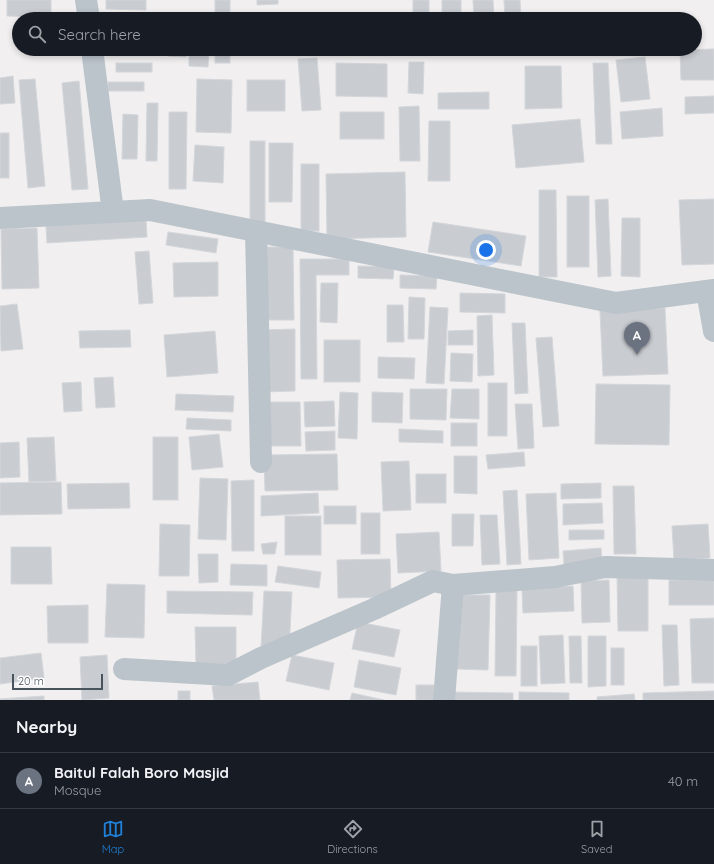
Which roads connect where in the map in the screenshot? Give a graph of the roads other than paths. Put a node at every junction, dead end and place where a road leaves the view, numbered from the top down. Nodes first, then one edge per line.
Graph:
1 (86, 0) edge
2 (88, 12) edge
3 (93, 56) edge
4 (113, 212) junction
5 (0, 218) edge
6 (256, 231) junction
7 (710, 290) edge
8 (714, 331) edge
9 (262, 462) dead end
10 (714, 570) edge
11 (453, 585) junction
12 (124, 669) dead end
13 (444, 700) edge

1 - 2 street
3 - 4 street
4 - 5 street
4 - 6 street
6 - 7 street
6 - 9 street
7 - 8 street
10 - 11 street
11 - 12 street
11 - 13 street

